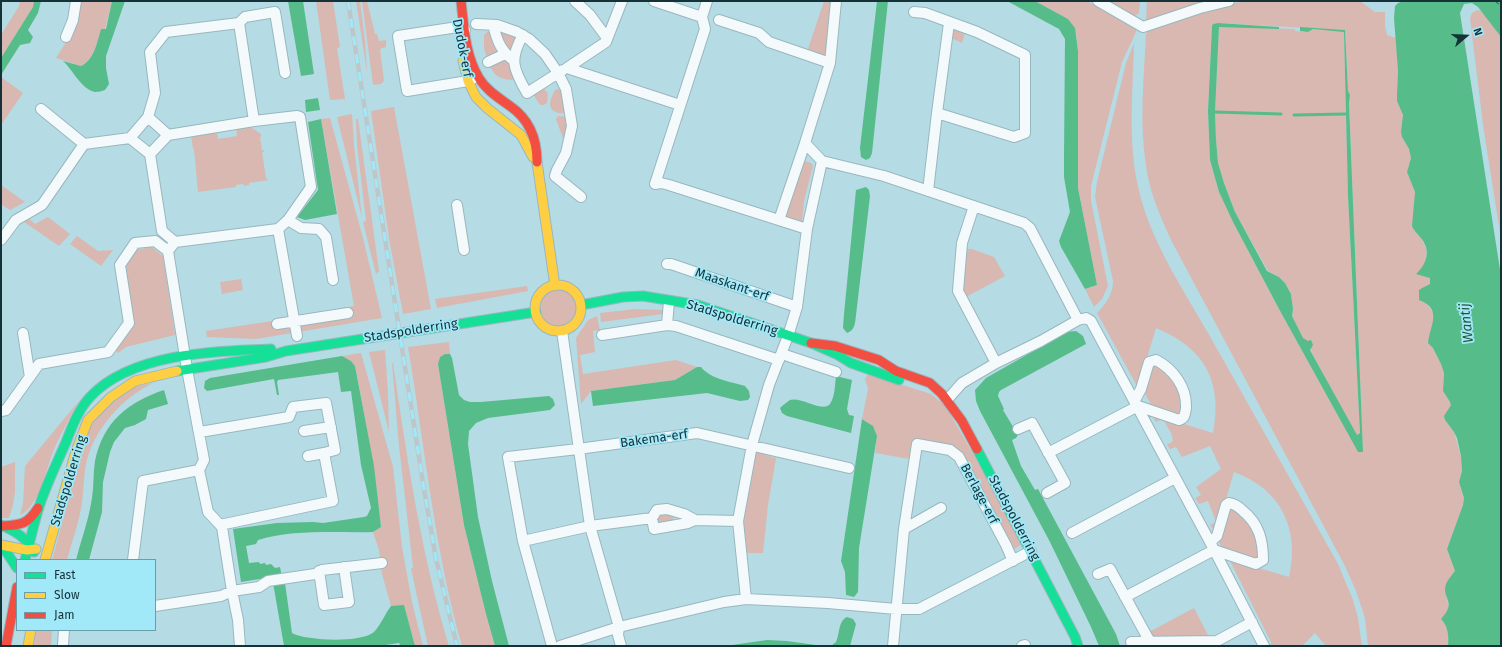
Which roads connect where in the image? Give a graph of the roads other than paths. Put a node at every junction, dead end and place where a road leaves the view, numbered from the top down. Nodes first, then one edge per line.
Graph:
1 (76, 1) edge
2 (454, 1) edge
3 (461, 1) edge
4 (575, 1) edge
5 (622, 1) edge
6 (654, 1) edge
7 (707, 1) edge
8 (836, 1) edge
9 (1098, 1) edge
10 (1229, 1) edge
11 (680, 5) edge
12 (914, 12) dead end
13 (702, 17) junction
14 (719, 20) dead end
15 (239, 23) junction
16 (949, 23) junction
17 (476, 24) dead end
18 (493, 25) junction
19 (461, 29) junction
20 (523, 35) junction
21 (66, 37) dead end
22 (608, 38) junction
23 (509, 57) junction
24 (488, 62) dead end
25 (830, 63) junction
26 (562, 70) junction
27 (285, 73) dead end
28 (473, 79) junction
29 (680, 105) junction
30 (41, 109) dead end
31 (937, 113) junction
32 (148, 117) junction
33 (254, 121) junction
34 (168, 135) junction
35 (130, 138) junction
36 (805, 143) junction
37 (84, 144) junction
38 (150, 154) junction
39 (822, 161) junction
40 (537, 164) junction
41 (928, 191) junction
42 (581, 197) dead end
43 (457, 205) dead end
44 (974, 206) junction
45 (288, 220) junction
46 (779, 220) junction
47 (278, 229) junction
48 (807, 229) junction
49 (162, 231) junction
50 (1, 240) edge
51 (155, 241) junction
52 (176, 242) junction
53 (464, 250) dead end
54 (168, 251) junction
55 (667, 264) dead end
56 (333, 280) dead end
57 (555, 286) junction
58 (669, 301) junction
59 (581, 305) junction
60 (798, 307) junction
61 (536, 312) junction
62 (348, 313) dead end
63 (1082, 319) junction
64 (294, 322) junction
65 (277, 324) dead end
66 (667, 325) junction
67 (562, 331) junction
68 (23, 333) dead end
69 (602, 335) dead end
70 (297, 336) dead end
71 (788, 336) junction
72 (286, 351) junction
73 (184, 355) junction
74 (780, 357) junction
75 (996, 364) junction
76 (187, 369) junction
77 (836, 372) dead end
78 (30, 377) junction
79 (945, 397) junction
80 (1136, 403) junction
81 (1, 411) edge
82 (331, 427) junction
83 (1018, 429) dead end
84 (304, 431) dead end
85 (200, 432) junction
86 (752, 445) junction
87 (578, 449) junction
88 (324, 453) junction
89 (1048, 453) junction
90 (308, 456) dead end
91 (849, 468) dead end
92 (199, 470) junction
93 (1175, 478) junction
94 (1047, 493) dead end
95 (40, 505) junction
96 (942, 508) dead end
97 (652, 518) junction
98 (697, 520) junction
99 (738, 521) junction
100 (2, 525) edge
101 (220, 525) junction
102 (590, 526) junction
103 (904, 529) junction
104 (1072, 533) dead end
105 (51, 540) junction
106 (523, 541) junction
107 (1, 546) edge
108 (1212, 546) junction
109 (30, 548) junction
110 (1032, 551) junction
111 (25, 559) edge
112 (34, 559) edge
113 (45, 559) edge
114 (133, 559) edge
115 (1013, 561) junction
116 (382, 563) dead end
117 (16, 566) edge
118 (344, 568) junction
119 (319, 572) junction
120 (1098, 574) dead end
121 (232, 591) junction
122 (16, 592) edge
123 (1125, 598) junction
124 (746, 599) junction
125 (156, 606) edge
126 (896, 609) junction
127 (1252, 622) junction
128 (619, 627) junction
129 (31, 631) edge
130 (64, 631) edge
131 (1130, 642) dead end
132 (1150, 642) junction
133 (63, 645) dead end
134 (6, 646) edge
135 (28, 646) edge
136 (240, 646) edge
137 (552, 646) edge
138 (560, 646) edge
139 (621, 646) edge
140 (893, 646) edge
141 (1078, 646) edge
142 (1264, 646) edge

1 - 21 street
2 - 19 street, Dudok-erf
3 - 19 street, Dudok-erf
4 - 22 street
5 - 22 street
6 - 11 street
7 - 13 street
8 - 25 street
9 - 10 street
11 - 13 street
12 - 16 street
13 - 29 street
14 - 25 street
15 - 27 street
15 - 32 street
15 - 33 street
16 - 31 street
16 - 31 street
17 - 18 street
18 - 20 street
18 - 23 street
19 - 28 street, Dudok-erf
19 - 28 street
20 - 23 street
20 - 26 street
22 - 26 street
23 - 24 street
23 - 26 street
25 - 36 street
26 - 29 street
26 - 42 street
28 - 40 street, Dudok-erf
28 - 40 street, Dudok-erf
29 - 46 street
30 - 37 street
31 - 41 street
32 - 34 street
32 - 35 street
33 - 34 street
33 - 45 street
34 - 38 street
35 - 37 street
35 - 38 street
36 - 39 street
36 - 46 street
37 - 50 street
38 - 49 street
39 - 41 street
39 - 48 street
40 - 57 street, Dudok-erf
41 - 44 street
43 - 53 street
44 - 63 street
44 - 75 street
45 - 47 street
45 - 56 street
46 - 48 street
47 - 52 street
47 - 64 street
48 - 60 street
49 - 51 street
49 - 52 street
51 - 54 street
51 - 78 street
52 - 54 street
54 - 73 street
55 - 60 street, Maaskant-erf
57 - 59 street
57 - 61 street
58 - 59 street, Stadspolderring
58 - 66 street
58 - 71 street, Stadspolderring
59 - 67 street
60 - 71 street
61 - 67 street
61 - 72 street, Stadspolderring
62 - 64 street
63 - 75 street
63 - 80 street
64 - 65 street
64 - 70 street
66 - 69 street
66 - 74 street
67 - 87 street
68 - 78 street
71 - 74 street
71 - 79 street, Stadspolderring
72 - 73 street, Stadspolderring
72 - 76 street, Stadspolderring
73 - 76 street
73 - 95 street, Stadspolderring
74 - 77 street
74 - 86 street
75 - 79 street
76 - 85 street
76 - 105 street, Stadspolderring
78 - 81 street
79 - 110 street, Stadspolderring
80 - 80 street
80 - 89 street
80 - 93 street
82 - 84 street
82 - 85 street
82 - 88 street
83 - 89 street
85 - 92 street
86 - 87 street, Bakema-erf
86 - 91 street, Bakema-erf
86 - 99 street
87 - 102 street
87 - 106 street, Bakema-erf
88 - 90 street
88 - 101 street
89 - 94 street
92 - 101 street
92 - 114 street
93 - 104 street
93 - 108 street
95 - 100 street, Stadspolderring
95 - 109 street, Stadspolderring
96 - 103 street
97 - 98 street
97 - 98 street
97 - 102 street
98 - 99 street
99 - 124 street
100 - 109 street
101 - 121 street
102 - 106 street
102 - 128 street
103 - 115 street, Berlage-erf
103 - 126 street, Berlage-erf
105 - 109 street
105 - 113 street, Stadspolderring
106 - 137 street, Bakema-erf
107 - 109 street
107 - 117 street
108 - 108 street
108 - 123 street
108 - 127 street
109 - 111 street, Stadspolderring
109 - 112 street
110 - 115 street
110 - 141 street, Stadspolderring
115 - 126 street
116 - 118 street
118 - 119 street
118 - 119 street
119 - 121 street
120 - 123 street
121 - 125 street
121 - 136 street
122 - 134 street
123 - 132 street
124 - 126 street
124 - 128 street
126 - 140 street, Berlage-erf
127 - 132 street
127 - 142 street
128 - 138 street
128 - 139 street
129 - 135 street
130 - 133 street
131 - 132 street

